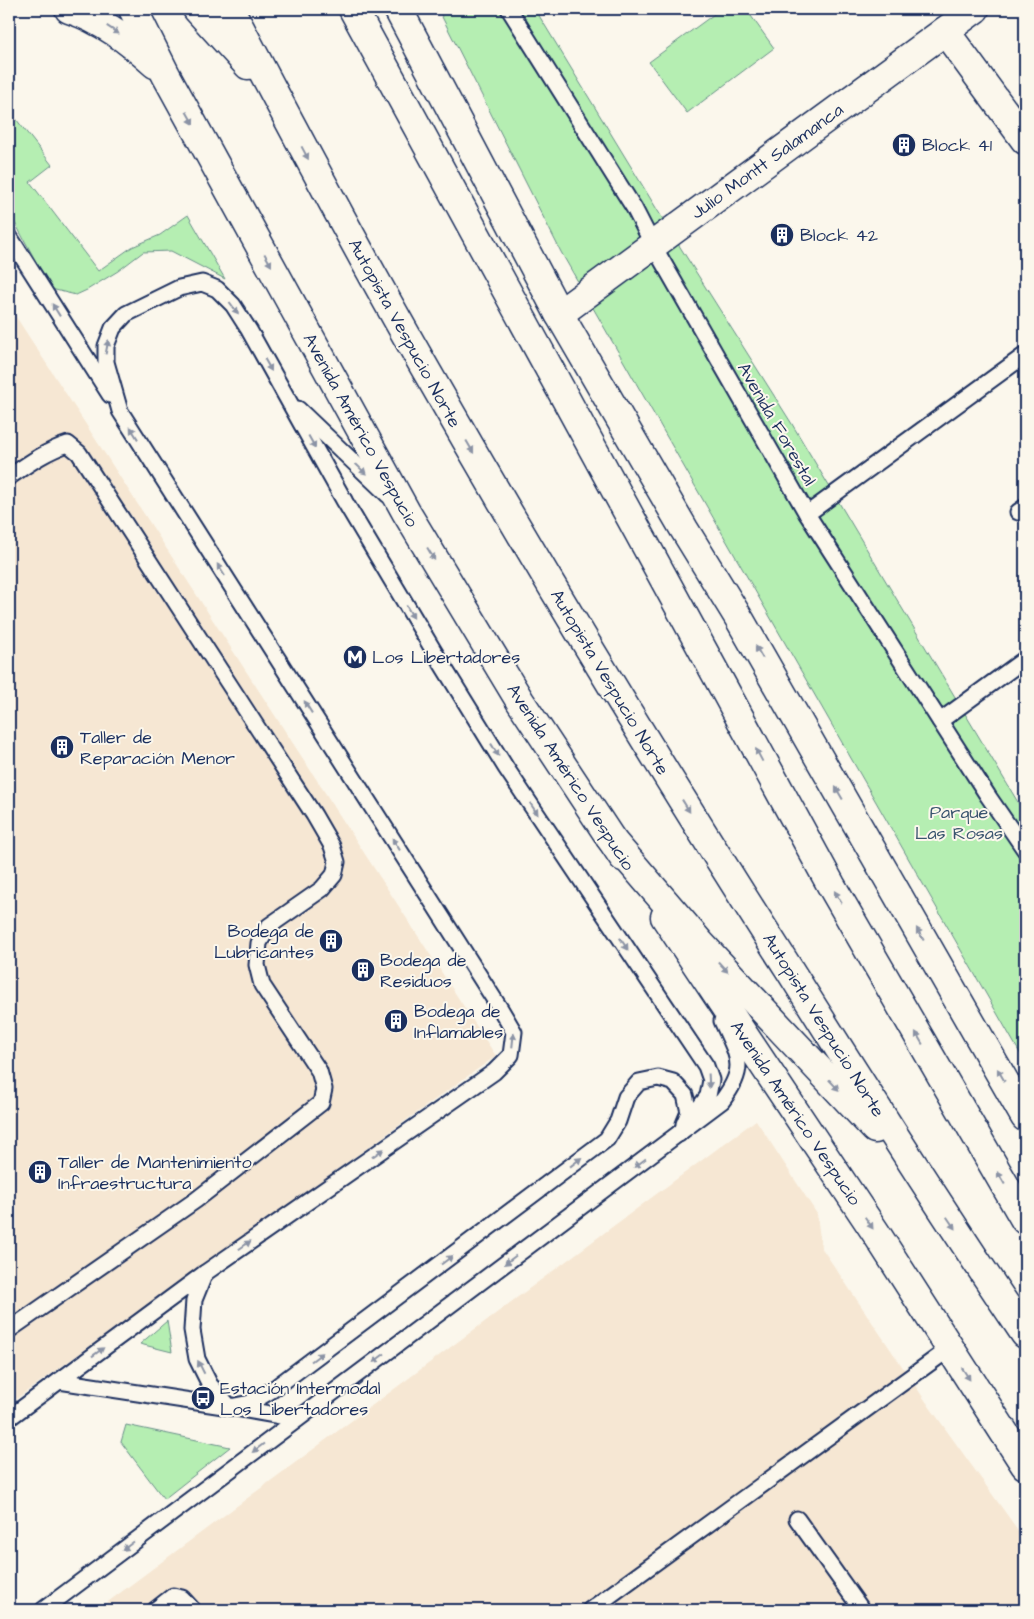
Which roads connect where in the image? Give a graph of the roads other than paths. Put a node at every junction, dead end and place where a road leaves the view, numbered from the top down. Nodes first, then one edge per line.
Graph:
1 (69, 9) edge
2 (133, 9) edge
3 (353, 9) edge
4 (398, 9) edge
5 (510, 9) edge
6 (975, 9) edge
7 (211, 12) edge
8 (945, 31) junction
9 (166, 75) junction
10 (1025, 140) edge
11 (9, 236) edge
12 (652, 245) junction
13 (559, 314) junction
14 (1025, 355) edge
15 (288, 400) junction
16 (120, 411) junction
17 (9, 477) edge
18 (406, 512) junction
19 (807, 514) junction
20 (1025, 659) edge
21 (940, 720) junction
22 (610, 838) junction
23 (1025, 850) edge
24 (697, 963) junction
25 (1025, 1118) edge
26 (679, 1134) junction
27 (924, 1182) junction
28 (1025, 1220) edge
29 (205, 1273) junction
30 (9, 1330) edge
31 (1025, 1334) edge
32 (950, 1349) junction
33 (59, 1381) junction
34 (230, 1406) junction
35 (9, 1418) edge
36 (297, 1419) junction
37 (1025, 1465) edge
38 (797, 1519) dead end
39 (43, 1610) edge
40 (156, 1610) edge
41 (193, 1610) edge
42 (590, 1610) edge
43 (862, 1610) edge

1 -> 9 main road
2 - 9 main road, Avenida Américo Vespucio
28 -> 3 main road
4 - 13 main road
5 - 12 lane, Avenida Forestal
6 - 8 main road, Julio Montt Salamanca
7 -> 27 main road, Autopista Vespucio Norte
8 - 10 main road
8 - 12 main road, Julio Montt Salamanca
9 -> 18 main road, Avenida Américo Vespucio
16 -> 11 lane
12 - 13 main road, Julio Montt Salamanca
12 - 19 lane, Avenida Forestal
25 -> 13 main road
14 - 19 lane
16 -> 15 lane
15 -> 18 lane
15 -> 26 lane
29 -> 16 lane
17 - 30 lane
18 -> 22 main road, Avenida Américo Vespucio
19 - 21 lane, Avenida Forestal
20 - 21 lane
21 - 23 lane, Avenida Forestal
22 - 24 main road, Avenida Américo Vespucio
22 -> 27 main road
24 - 26 lane
24 -> 32 main road, Avenida Américo Vespucio
34 -> 26 lane
26 -> 36 lane
27 -> 31 main road, Autopista Vespucio Norte
33 -> 29 lane
34 -> 29 lane
32 -> 37 main road, Avenida Américo Vespucio
32 - 42 lane
33 - 34 lane
33 - 35 lane
34 - 36 lane
36 -> 39 lane
38 - 43 lane
40 - 41 lane

